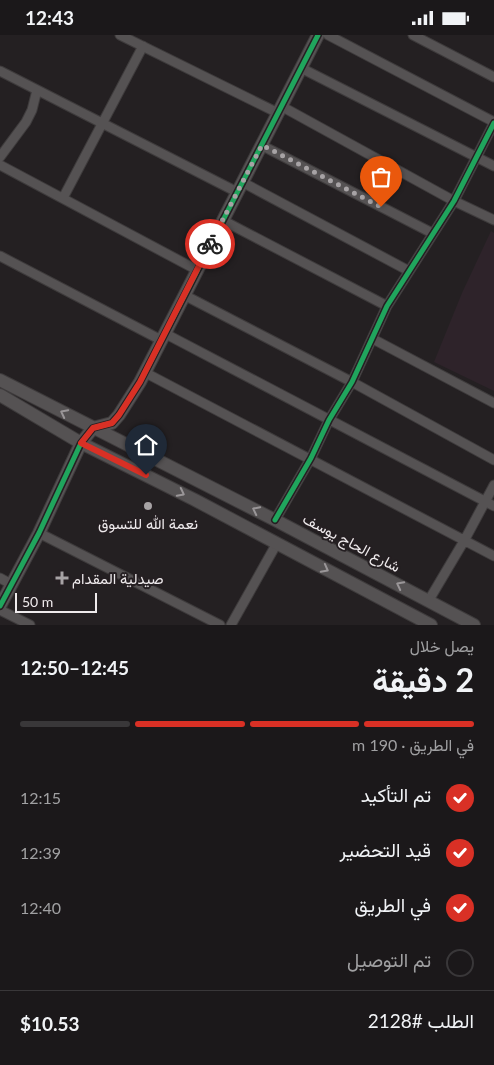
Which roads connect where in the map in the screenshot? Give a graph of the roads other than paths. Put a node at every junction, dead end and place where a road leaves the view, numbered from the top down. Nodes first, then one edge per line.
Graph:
1 (120, 35) edge
2 (318, 35) edge
3 (328, 35) edge
4 (413, 35) edge
5 (144, 46) junction
6 (301, 68) junction
7 (0, 71) edge
8 (494, 77) edge
9 (37, 90) junction
10 (279, 110) junction
11 (103, 123) junction
12 (494, 123) edge
13 (262, 145) junction
14 (0, 157) edge
15 (476, 157) junction
16 (0, 165) edge
17 (494, 166) edge
18 (240, 187) junction
19 (63, 199) junction
20 (454, 201) junction
21 (222, 220) junction
22 (494, 220) edge
23 (432, 233) junction
24 (0, 256) edge
25 (197, 270) junction
26 (409, 271) junction
27 (184, 295) junction
28 (388, 306) junction
29 (163, 336) junction
30 (373, 339) junction
31 (144, 372) junction
32 (0, 380) edge
33 (352, 383) junction
34 (0, 395) edge
35 (494, 403) edge
36 (329, 420) junction
37 (93, 428) junction
38 (81, 443) junction
39 (311, 458) junction
40 (494, 460) edge
41 (494, 485) edge
42 (490, 504) edge
43 (275, 520) junction
44 (39, 533) junction
45 (464, 541) junction
46 (277, 543) junction
47 (494, 556) edge
48 (6, 581) edge
49 (428, 600) junction
50 (0, 608) edge
51 (30, 625) edge
52 (220, 625) edge
53 (232, 625) edge
54 (431, 625) edge
55 (474, 625) edge

1 - 5 street
2 - 6 main road
3 - 12 street
4 - 8 street
5 - 10 street
5 - 11 street
6 - 10 main road
6 - 15 street
7 - 9 street
9 - 11 street
9 - 14 street
10 - 13 main road
10 - 20 street
11 - 18 street
11 - 19 street
12 - 15 street
13 - 18 main road
13 - 23 street
15 - 17 street
15 - 20 street
16 - 19 street
18 - 21 main road
18 - 26 street
19 - 25 street
20 - 22 street
20 - 23 street
21 - 25 main road
21 - 28 street
23 - 26 street
24 - 29 street
25 - 27 main road
26 - 28 street
27 - 29 main road
27 - 33 street
28 - 30 street
29 - 31 main road
29 - 36 street
30 - 33 street
30 - 35 street
31 - 37 main road
31 - 39 street
37 -> 32 main road, شارع الحاج يوسف
33 - 36 street
33 - 40 street
34 - 38 main road
36 - 39 street
36 - 42 street
37 - 38 main road
43 -> 37 main road, شارع الحاج يوسف
38 - 44 main road
38 -> 46 main road
39 - 43 street
39 - 45 street
41 - 42 street
42 - 45 street
49 -> 43 main road, شارع الحاج يوسف
44 - 48 main road
44 - 52 street
45 - 47 street
45 - 49 street
46 - 53 street
46 -> 54 main road
48 - 50 main road
49 - 55 main road, شارع الحاج يوسف
50 - 51 street

